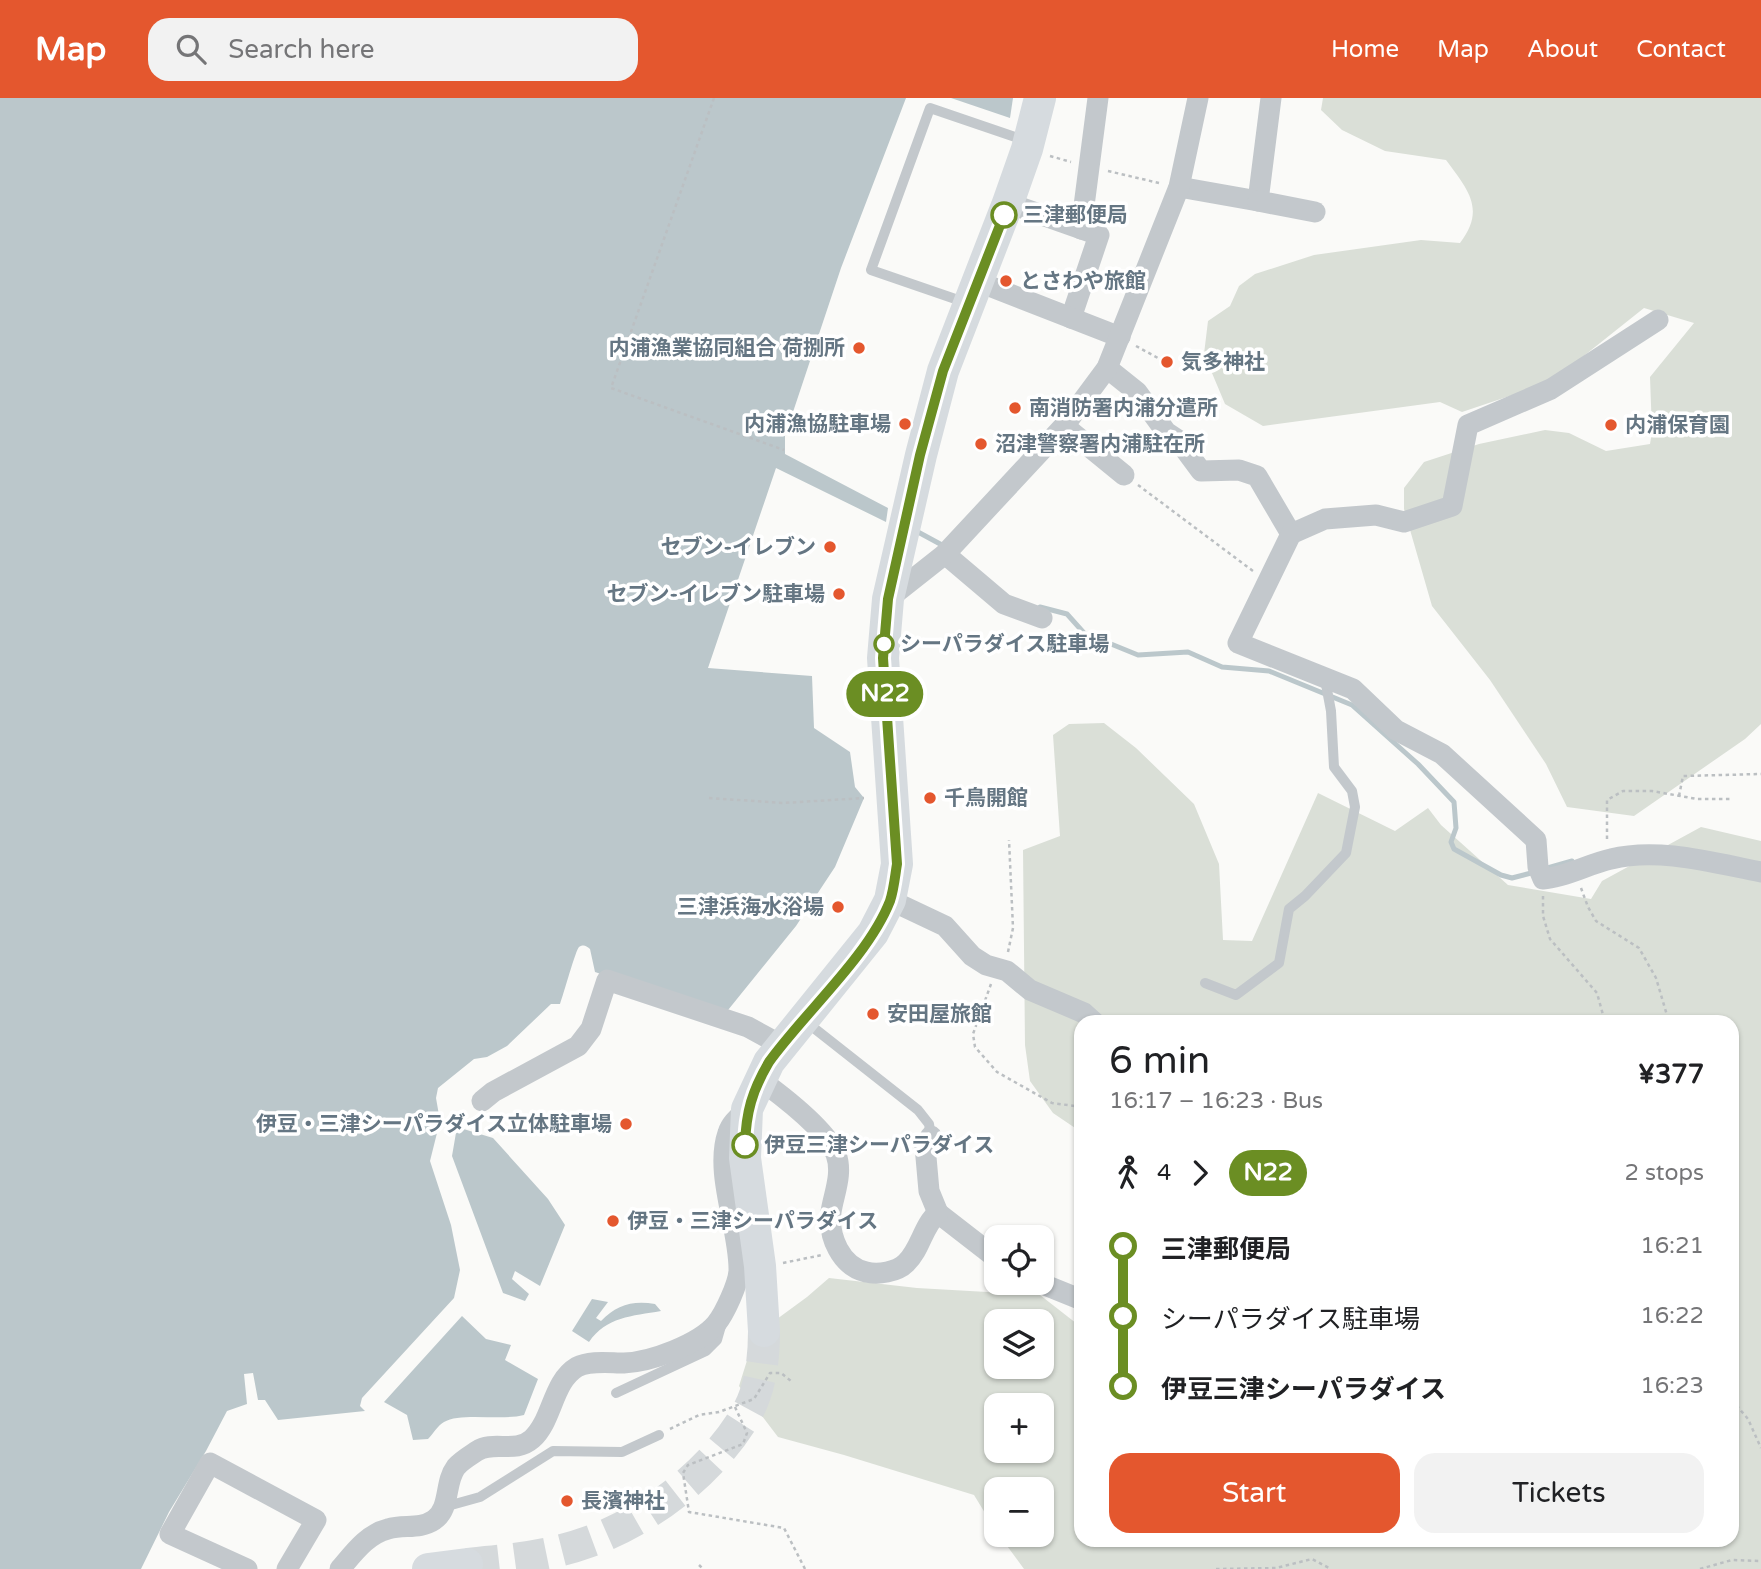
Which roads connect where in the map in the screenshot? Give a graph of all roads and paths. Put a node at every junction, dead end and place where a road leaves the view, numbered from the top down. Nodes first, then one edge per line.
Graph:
1 (713, 98) edge
2 (1040, 98) edge
3 (1098, 98) edge
4 (1198, 98) edge
5 (1271, 98) edge
6 (1029, 141) junction
7 (1179, 187) junction
8 (1258, 201) junction
9 (1008, 203) junction
10 (1315, 212) dead end
11 (1081, 229) junction
12 (974, 293) junction
13 (1071, 318) junction
14 (1658, 320) dead end
15 (1120, 337) junction
16 (1158, 358) dead end
17 (1107, 369) junction
18 (1064, 426) junction
19 (784, 450) dead end
20 (1124, 475) joint
21 (1291, 534) junction
22 (945, 554) junction
23 (1266, 581) junction
24 (888, 599) junction
25 (1042, 618) dead end
26 (1325, 679) junction
27 (1761, 774) edge
28 (1679, 796) junction
29 (709, 798) dead end
30 (864, 798) dead end
31 (1731, 799) dead end
32 (1009, 840) dead end
33 (1607, 860) junction
34 (1575, 871) junction
35 (1761, 872) edge
36 (1541, 875) junction
37 (890, 900) junction
38 (995, 967) junction
39 (1205, 983) dead end
40 (1086, 1015) edge
41 (1603, 1015) edge
42 (1667, 1015) edge
43 (803, 1019) junction
44 (781, 1045) junction
45 (759, 1079) junction
46 (482, 1101) dead end
47 (1074, 1106) edge
48 (747, 1109) junction
49 (931, 1136) joint
50 (938, 1213) junction
51 (984, 1249) edge
52 (838, 1252) junction
53 (775, 1265) dead end
54 (1054, 1289) edge
55 (1074, 1297) edge
56 (726, 1310) junction
57 (764, 1331) tunnel mouth
58 (791, 1381) dead end
59 (616, 1393) dead end
60 (735, 1407) junction
61 (1739, 1408) edge
62 (659, 1435) joint
63 (1761, 1448) edge
64 (444, 1507) junction
65 (1761, 1560) edge
66 (467, 1564) dead end
67 (699, 1565) dead end
68 (247, 1569) edge
69 (287, 1569) edge
70 (340, 1569) edge
71 (428, 1569) edge
72 (703, 1569) edge
73 (806, 1569) edge
74 (1216, 1569) edge
75 (1331, 1569) edge
76 (1700, 1569) edge

1 - 19 path
2 - 6 main road
3 - 11 street
4 - 7 street
5 - 8 street
6 - 9 main road
6 - 12 lane
7 - 8 street
7 - 15 street
8 - 10 street
9 - 11 street
9 - 12 main road
11 - 13 street
12 - 13 street
12 - 24 main road
13 - 15 street
14 - 21 street
15 - 16 path
15 - 17 street
17 - 18 street
17 - 21 street
18 - 20 street
18 - 22 street
20 - 23 path
21 - 23 street
22 - 24 street
22 - 25 street
23 - 26 street
24 - 37 main road
26 - 36 street
26 - 39 lane
27 - 28 path
28 - 31 path
28 - 33 path
29 - 30 path
32 - 38 path
33 - 34 street
33 - 35 street
34 - 36 street
34 - 42 path
36 - 41 path
37 - 38 street
37 - 43 main road
38 - 40 street
38 - 47 path
43 - 44 main road
43 - 49 lane
44 - 45 main road
44 - 46 street
45 - 48 main road
45 - 52 street
48 - 56 street
48 - 57 main road
49 - 50 street
50 - 51 street
50 - 52 street
52 - 53 path
54 - 55 street
56 - 59 lane
56 - 64 street
58 - 60 path
60 - 62 path
60 - 73 path
61 - 63 path
62 - 64 lane
64 - 70 street
65 - 76 path
66 - 71 main road
67 - 72 path
68 - 69 street
74 - 75 path

